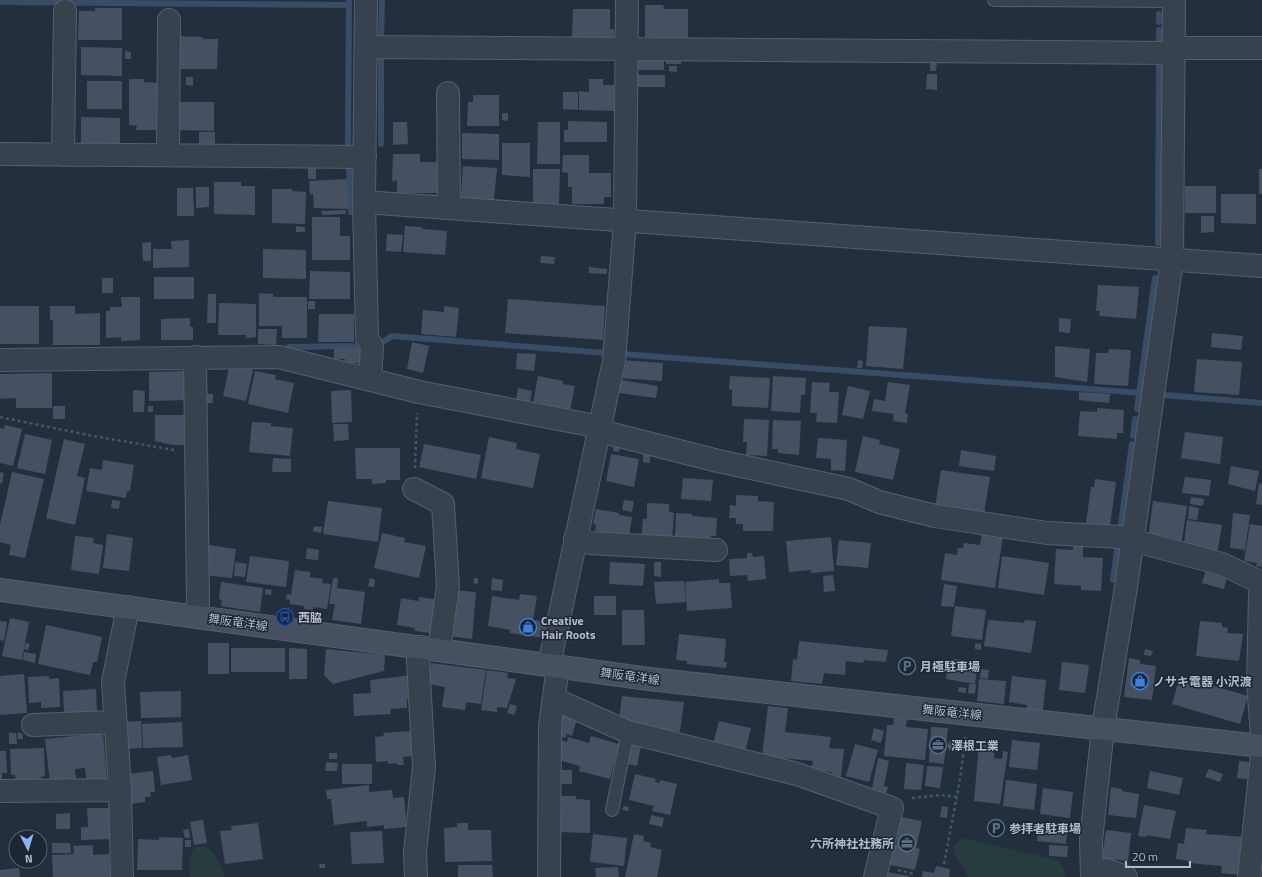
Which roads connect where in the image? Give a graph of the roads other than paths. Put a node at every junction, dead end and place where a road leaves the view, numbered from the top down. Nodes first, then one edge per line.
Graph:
1 (366, 0) edge
2 (627, 0) edge
3 (994, 0) edge
4 (1174, 1) edge
5 (65, 11) dead end
6 (169, 20) dead end
7 (366, 47) junction
8 (1262, 48) edge
9 (627, 49) junction
10 (1174, 50) junction
11 (448, 93) dead end
12 (0, 154) edge
13 (63, 154) junction
14 (168, 155) junction
15 (365, 157) junction
16 (364, 202) junction
17 (449, 208) junction
18 (625, 221) junction
19 (1172, 260) junction
20 (1262, 266) edge
21 (195, 358) junction
22 (0, 360) edge
23 (370, 379) junction
24 (599, 430) junction
25 (414, 489) road end
26 (575, 539) junction
27 (1133, 541) junction
28 (716, 550) dead end
29 (1262, 583) edge
30 (1262, 587) edge
31 (0, 590) edge
32 (128, 607) junction
33 (196, 616) junction
34 (429, 648) junction
35 (554, 665) junction
36 (553, 701) junction
37 (115, 722) junction
38 (33, 725) dead end
39 (1103, 728) junction
40 (628, 732) junction
41 (1262, 735) edge
42 (1262, 746) edge
43 (1262, 755) edge
44 (120, 790) junction
45 (0, 791) edge
46 (612, 810) dead end
47 (1092, 874) edge
48 (122, 877) edge
49 (416, 877) edge
50 (549, 877) edge
51 (875, 877) edge
52 (1126, 877) edge
53 (1249, 877) edge

1 - 7 street
2 - 9 street
3 - 4 lane
4 - 10 street
5 - 13 street
6 - 14 street
7 - 9 street
7 - 15 street
8 - 10 street
9 - 10 street
9 - 18 street
10 - 19 street
11 - 17 street
12 - 13 street
13 - 14 street
14 - 15 street
15 - 16 street
16 - 17 street
16 - 23 street
17 - 18 street
18 - 19 street
18 - 24 street
19 - 20 street
19 - 27 street
21 - 22 street
21 - 23 street
21 - 33 street
23 - 24 street
24 - 26 street
24 - 27 street
25 - 34 street
26 - 28 street
26 - 35 street
27 - 29 street
27 - 39 street
30 - 41 street
31 - 32 main road, 舞阪竜洋線
32 - 33 main road, 舞阪竜洋線
32 - 37 street
33 - 34 main road, 舞阪竜洋線
34 - 35 main road, 舞阪竜洋線
34 - 49 street
35 - 36 street
35 - 39 main road, 舞阪竜洋線
36 - 40 street
36 - 50 street
37 - 38 street
37 - 44 street
39 - 42 main road, 舞阪竜洋線
39 - 47 street
40 - 46 lane
40 - 51 street
43 - 53 street
44 - 45 street
44 - 48 street
47 - 52 street

